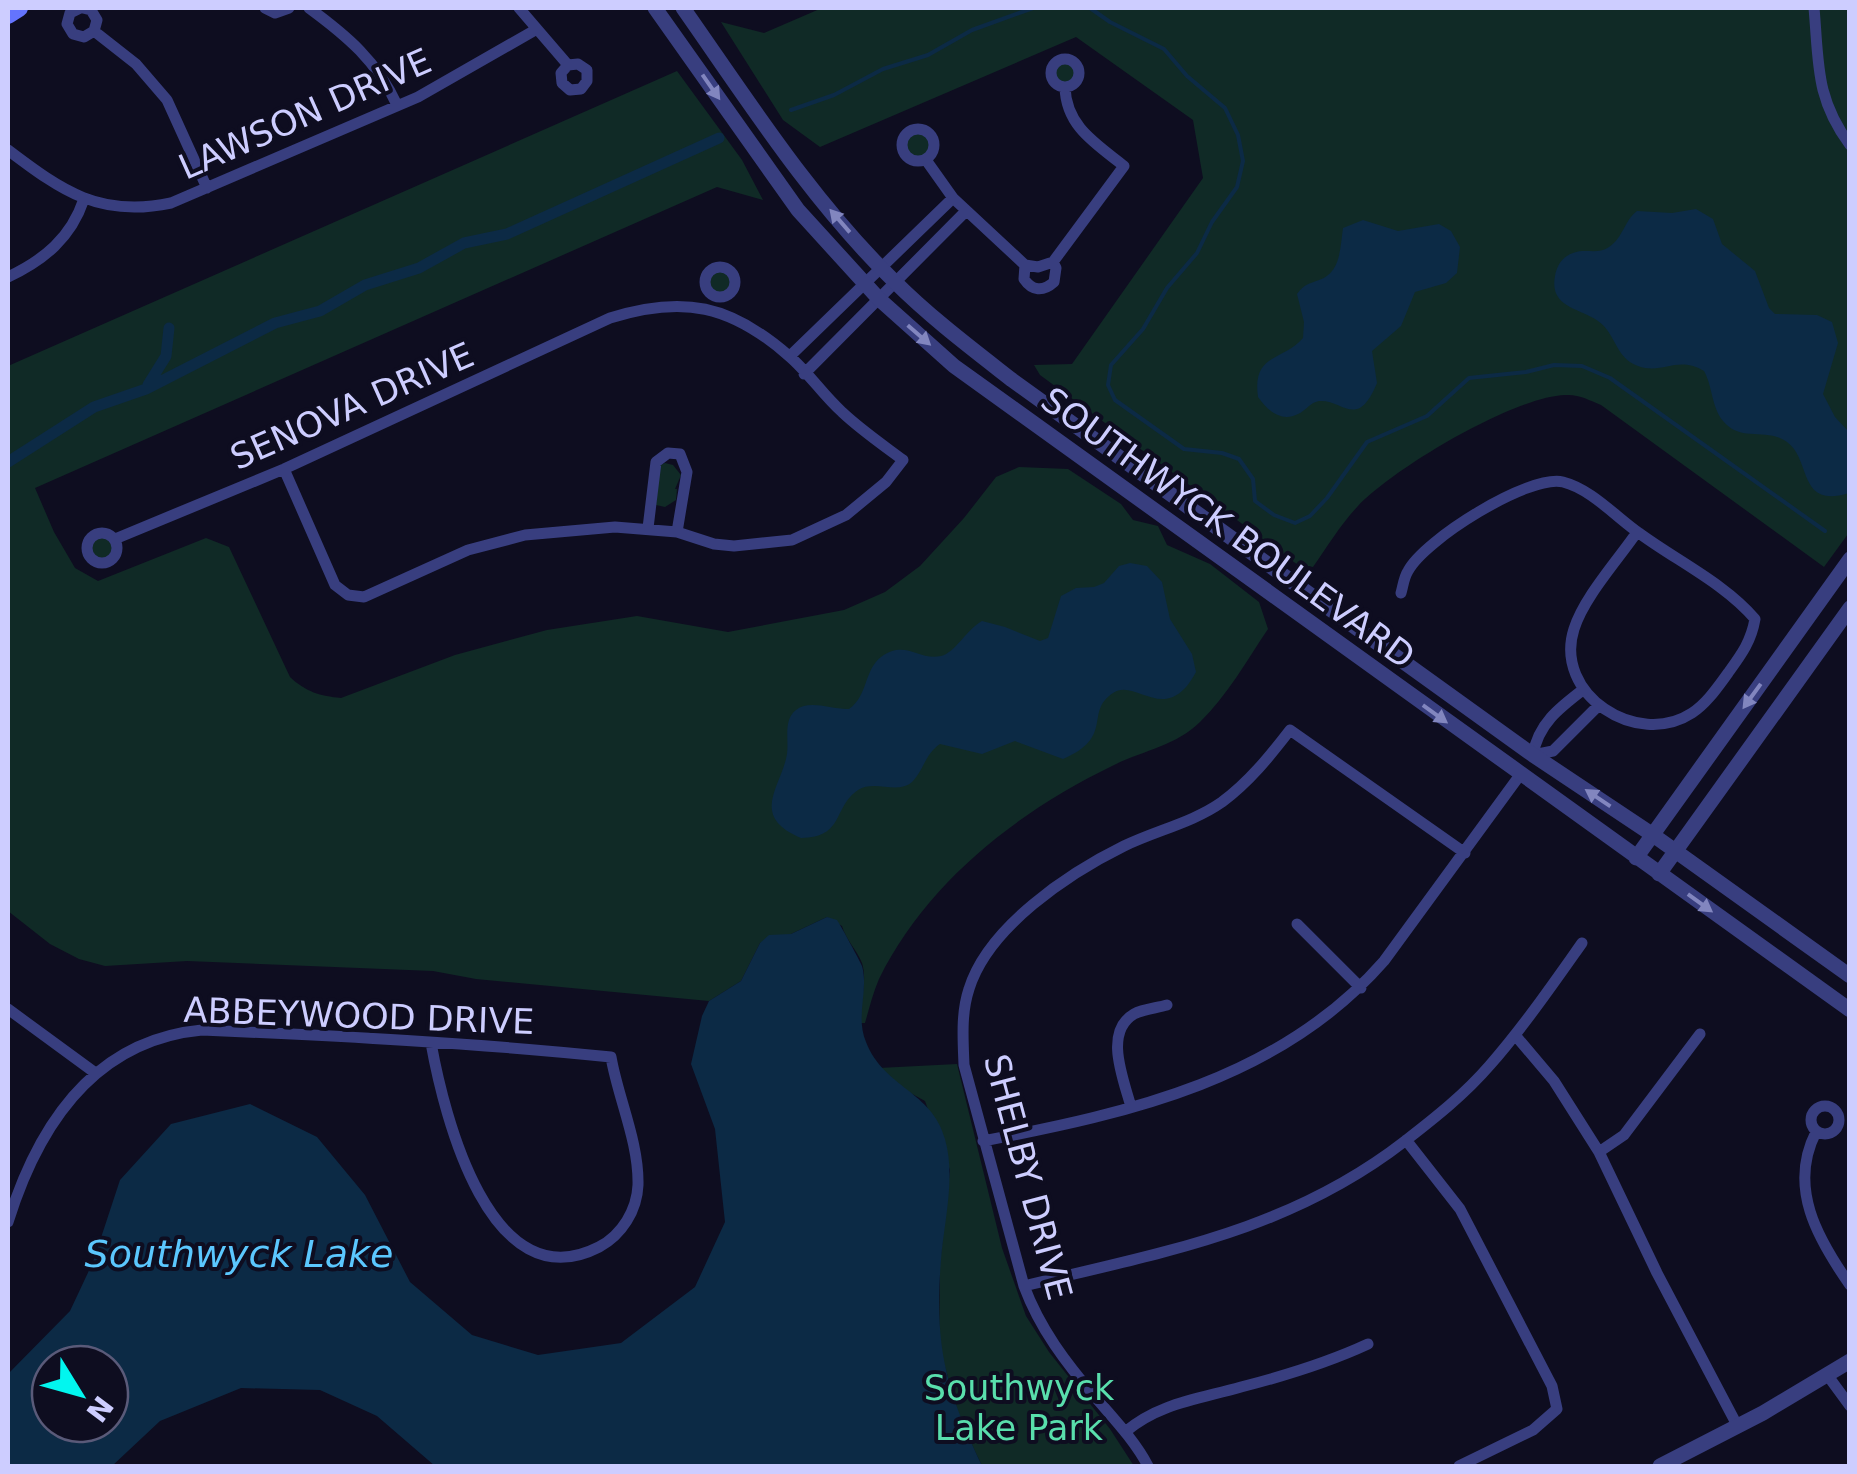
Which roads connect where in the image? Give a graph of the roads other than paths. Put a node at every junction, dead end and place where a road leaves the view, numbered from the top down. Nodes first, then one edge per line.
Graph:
1 (19, 8) edge
2 (81, 8) edge
3 (265, 8) edge
4 (289, 8) edge
5 (309, 8) edge
6 (519, 8) edge
7 (683, 8) edge
8 (1814, 8) edge
9 (659, 9) edge
10 (8, 16) edge
11 (538, 29) junction
12 (94, 32) junction
13 (568, 64) dead end
14 (1065, 87) dead end
15 (398, 106) junction
16 (1850, 145) edge
17 (8, 150) edge
18 (926, 160) dead end
19 (207, 188) junction
20 (953, 198) junction
21 (84, 199) junction
22 (966, 211) junction
23 (1053, 262) junction
24 (1031, 266) junction
25 (881, 268) junction
26 (8, 277) edge
27 (895, 283) junction
28 (865, 284) junction
29 (717, 296) dead end
30 (879, 299) junction
31 (716, 310) junction
32 (790, 356) junction
33 (804, 374) junction
34 (284, 469) junction
35 (648, 528) junction
36 (677, 532) junction
37 (1637, 532) junction
38 (114, 539) dead end
39 (1247, 548) junction
40 (1850, 560) edge
41 (1232, 568) junction
42 (1401, 592) dead end
43 (1850, 608) edge
44 (1787, 647) junction
45 (1810, 664) junction
46 (1584, 689) junction
47 (1598, 706) junction
48 (1552, 715) junction
49 (1572, 731) junction
50 (1534, 755) junction
51 (1520, 775) junction
52 (1653, 835) junction
53 (1676, 851) junction
54 (1464, 853) junction
55 (1636, 858) junction
56 (1659, 874) junction
57 (1297, 924) dead end
58 (1582, 942) dead end
59 (1807, 944) junction
60 (1789, 968) junction
61 (1850, 976) edge
62 (1361, 988) junction
63 (1167, 1005) dead end
64 (8, 1009) edge
65 (1850, 1010) edge
66 (1700, 1034) dead end
67 (1514, 1035) junction
68 (431, 1043) junction
69 (94, 1072) junction
70 (1131, 1107) junction
71 (1816, 1132) dead end
72 (1406, 1140) junction
73 (982, 1141) junction
74 (1599, 1152) junction
75 (8, 1222) edge
76 (1850, 1285) edge
77 (1024, 1286) junction
78 (1368, 1344) dead end
79 (1850, 1362) edge
80 (1828, 1376) junction
81 (1850, 1406) edge
82 (1737, 1426) junction
83 (1125, 1432) junction
84 (1148, 1466) edge
85 (1459, 1466) edge
86 (1660, 1466) edge

1 - 10 main road
2 - 12 street
2 - 12 street
3 - 4 street
5 - 15 street
6 - 11 street
25 -> 7 street, SOUTHWYCK BOULEVARD
8 - 16 street
9 -> 28 street, SOUTHWYCK BOULEVARD
11 - 13 street
11 - 15 street, LAWSON DRIVE
12 - 19 street
14 - 23 street
15 - 19 street, LAWSON DRIVE
17 - 21 street, LAWSON DRIVE
18 - 20 street
19 - 21 street, LAWSON DRIVE
20 - 22 street
20 - 25 street
21 - 26 street
22 - 24 street
22 - 27 street
23 - 24 street
23 - 24 street
25 - 27 street, SOUTHWYCK BOULEVARD
25 - 28 street
27 - 30 street
27 - 39 street, SOUTHWYCK BOULEVARD
28 - 30 street, SOUTHWYCK BOULEVARD
28 - 32 street
29 - 31 street
30 - 33 street
30 -> 41 street, SOUTHWYCK BOULEVARD
31 - 32 street
31 - 34 street, SENOVA DRIVE
32 - 33 street
33 - 36 street
34 - 35 street
34 - 38 street, SENOVA DRIVE
35 - 36 street
35 - 36 street
37 - 42 street
37 - 46 street
37 - 47 street
39 - 41 street
39 - 50 street, SOUTHWYCK BOULEVARD
40 - 44 street
41 -> 51 street, SOUTHWYCK BOULEVARD
43 - 45 street
44 - 45 street
44 -> 52 street
45 - 53 street
46 - 47 street
46 - 48 street
47 - 49 street
48 - 49 street
48 - 50 street
49 - 50 street
50 - 51 street
52 -> 50 street, SOUTHWYCK BOULEVARD
51 - 54 street
51 - 55 street, SOUTHWYCK BOULEVARD
52 - 53 street, SOUTHWYCK BOULEVARD
52 - 55 street
53 - 56 street
53 - 59 street, SOUTHWYCK BOULEVARD
54 - 62 street
54 - 73 street, SHELBY DRIVE
55 - 56 street, SOUTHWYCK BOULEVARD
56 -> 60 street, SOUTHWYCK BOULEVARD
57 - 62 street
58 - 67 street
59 - 60 street
59 - 61 street, SOUTHWYCK BOULEVARD
60 - 65 street, SOUTHWYCK BOULEVARD
62 - 70 street
63 - 70 street
64 - 69 street
66 - 74 street
67 - 72 street
67 - 74 street
68 - 68 street, ABBEYWOOD DRIVE
68 - 69 street, ABBEYWOOD DRIVE
69 - 75 street, ABBEYWOOD DRIVE
70 - 73 street
71 - 76 street
72 - 77 street
72 - 85 street
73 - 77 street, SHELBY DRIVE
74 - 82 street
77 - 83 street, SHELBY DRIVE
78 - 83 street
79 - 80 street
80 - 81 street
80 - 82 street
82 - 86 street
83 - 84 street, SHELBY DRIVE

